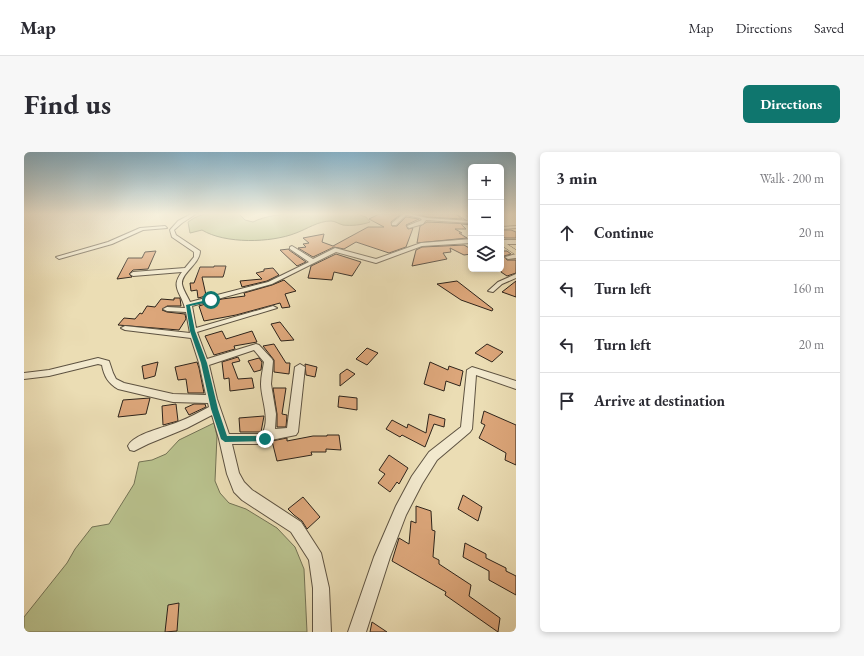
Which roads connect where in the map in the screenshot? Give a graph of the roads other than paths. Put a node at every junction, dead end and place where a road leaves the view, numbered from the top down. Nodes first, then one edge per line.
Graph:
1 (125, 236) edge
2 (174, 236) edge
3 (468, 241) edge
4 (504, 242) edge
5 (516, 242) edge
6 (504, 244) edge
7 (292, 248) dead end
8 (513, 248) edge
9 (516, 253) edge
10 (516, 256) edge
11 (59, 257) dead end
12 (508, 257) dead end
13 (313, 262) junction
14 (188, 270) junction
15 (132, 274) dead end
16 (516, 276) edge
17 (491, 291) dead end
18 (188, 308) junction
19 (273, 308) dead end
20 (167, 309) dead end
21 (125, 328) dead end
22 (194, 333) junction
23 (204, 363) junction
24 (300, 367) dead end
25 (24, 376) edge
26 (516, 385) edge
27 (213, 404) junction
28 (269, 435) junction
29 (225, 439) junction
30 (134, 446) dead end
31 (322, 632) edge
32 (357, 632) edge

1 - 11 street
2 - 14 street
3 - 13 street
4 - 5 street
6 - 8 main road
7 - 13 street
8 - 9 main road
10 - 12 street
13 - 18 street
14 - 15 street
14 - 18 street
16 - 17 street
18 - 20 street
18 - 22 street
19 - 22 street
21 - 22 street
22 - 23 street
23 - 27 street
23 - 28 street
24 - 28 street
25 - 27 street
26 - 32 street
27 - 29 street
27 - 30 street
28 - 29 street
29 - 31 street

